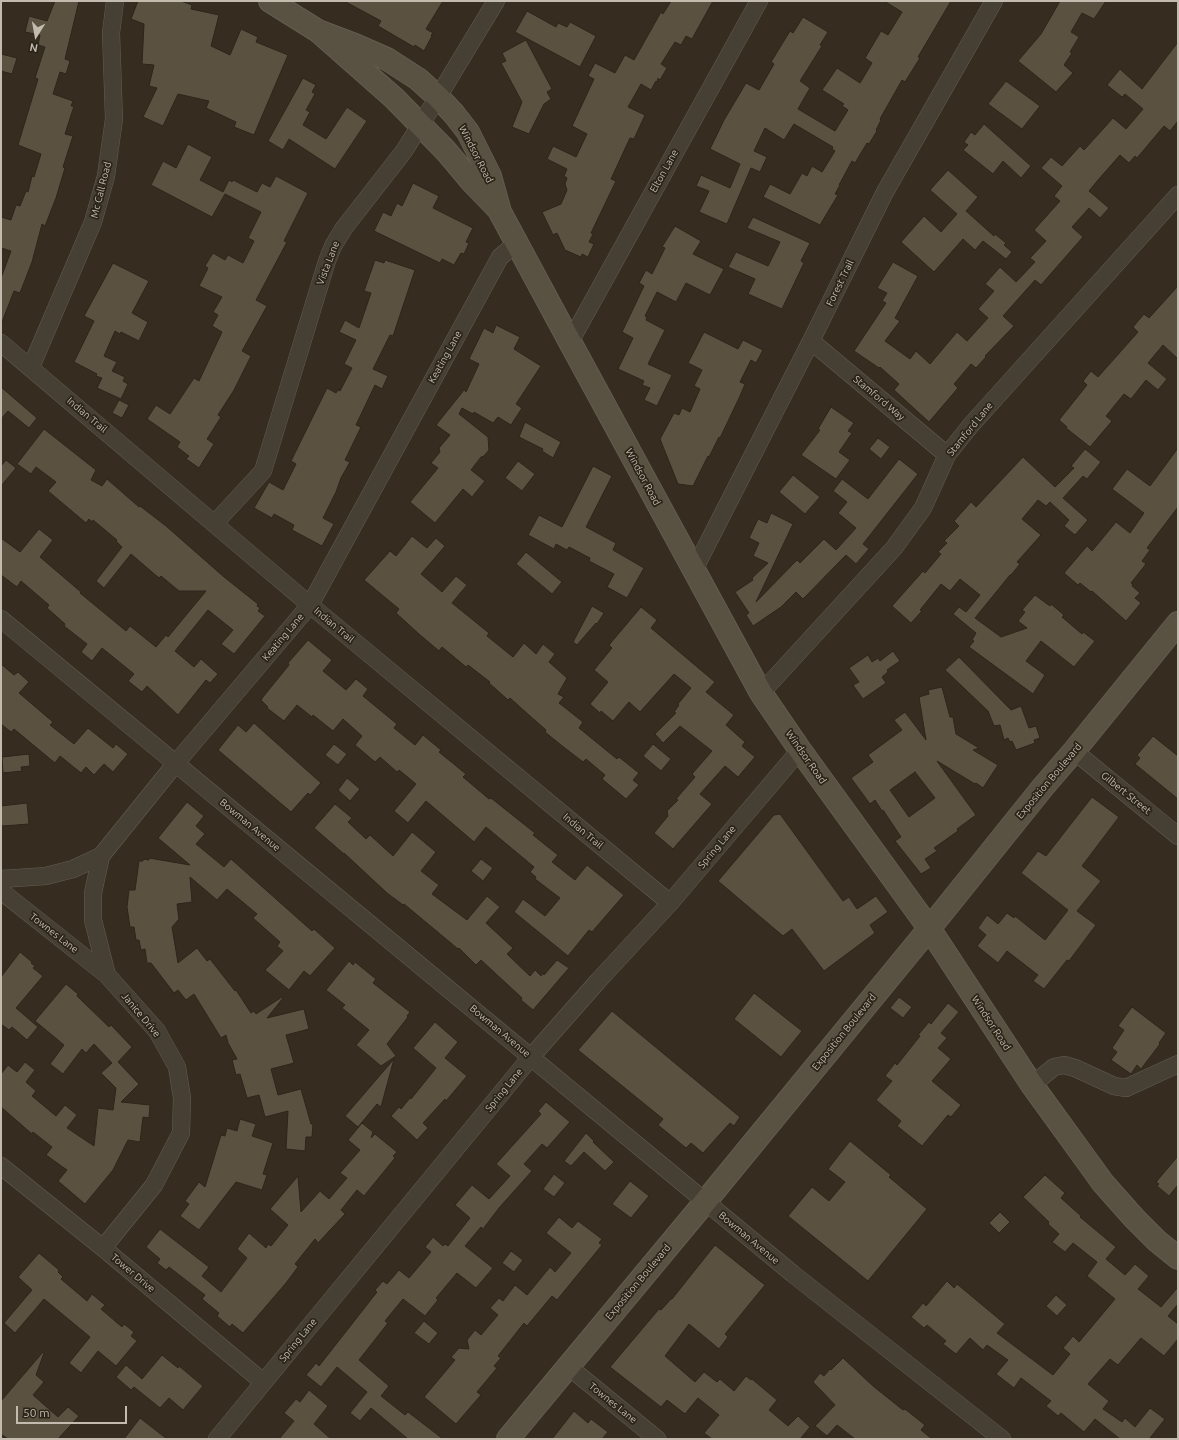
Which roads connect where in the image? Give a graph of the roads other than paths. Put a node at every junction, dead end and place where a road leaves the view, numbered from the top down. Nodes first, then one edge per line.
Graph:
1 (114, 1) edge
2 (270, 1) edge
3 (496, 1) edge
4 (759, 1) edge
5 (994, 1) edge
6 (318, 31) junction
7 (438, 97) junction
8 (421, 124) junction
9 (1178, 195) edge
10 (500, 212) junction
11 (518, 242) junction
12 (811, 341) junction
13 (570, 342) junction
14 (1, 343) edge
15 (31, 367) junction
16 (948, 455) junction
17 (215, 523) junction
18 (694, 570) junction
19 (310, 605) junction
20 (1, 619) edge
21 (1178, 623) edge
22 (762, 693) junction
23 (800, 750) junction
24 (1074, 751) junction
25 (176, 763) junction
26 (1178, 836) edge
27 (101, 856) junction
28 (1, 879) edge
29 (1, 891) edge
30 (670, 902) junction
31 (929, 928) junction
32 (107, 974) junction
33 (531, 1057) junction
34 (1178, 1064) edge
35 (1032, 1085) junction
36 (1, 1166) edge
37 (705, 1202) junction
38 (103, 1248) junction
39 (1178, 1258) edge
40 (569, 1367) junction
41 (263, 1382) junction
42 (217, 1439) edge
43 (508, 1439) edge
44 (657, 1439) edge
45 (1002, 1439) edge

1 - 15 street, Mc Call Road
2 - 6 street, Windsor Road
3 - 7 street, Vista Lane
4 - 13 street, Elton Lane
5 - 12 street, Forest Trail
6 - 7 street, Windsor Road
6 - 8 street, Windsor Road
7 - 8 street, Vista Lane
7 - 10 street, Windsor Road
8 - 10 street, Windsor Road
8 - 17 street, Vista Lane
9 - 16 street, Stamford Lane
10 - 11 street, Windsor Road
11 - 13 street, Windsor Road
11 - 19 street, Keating Lane
12 - 16 street, Stamford Way
12 - 18 street, Forest Trail
13 - 18 street, Windsor Road
14 - 15 street, Indian Trail
15 - 17 street, Indian Trail
16 - 22 street, Stamford Lane
17 - 19 street, Indian Trail
18 - 22 street, Windsor Road
19 - 25 street, Keating Lane
19 - 30 street, Indian Trail
20 - 25 street, Bowman Avenue
21 - 24 street, Exposition Boulevard
22 - 23 street, Windsor Road
23 - 30 street, Spring Lane
23 - 31 street, Windsor Road
24 - 26 street, Gilbert Street
24 - 31 street, Exposition Boulevard
25 - 27 street, Keating Lane
25 - 33 street, Bowman Avenue
27 - 28 street, Keating Lane
27 - 32 street, Janice Drive
29 - 32 street, Townes Lane
30 - 33 street, Spring Lane
31 - 35 street, Windsor Road
31 - 37 street, Exposition Boulevard
32 - 38 street, Janice Drive
33 - 37 street, Bowman Avenue
33 - 41 street, Spring Lane
34 - 35 street
35 - 39 street, Windsor Road
36 - 38 street, Tower Drive
37 - 40 street, Exposition Boulevard
37 - 45 street, Bowman Avenue
38 - 41 street, Tower Drive
40 - 43 street, Exposition Boulevard
40 - 44 street, Townes Lane
41 - 42 street, Spring Lane

